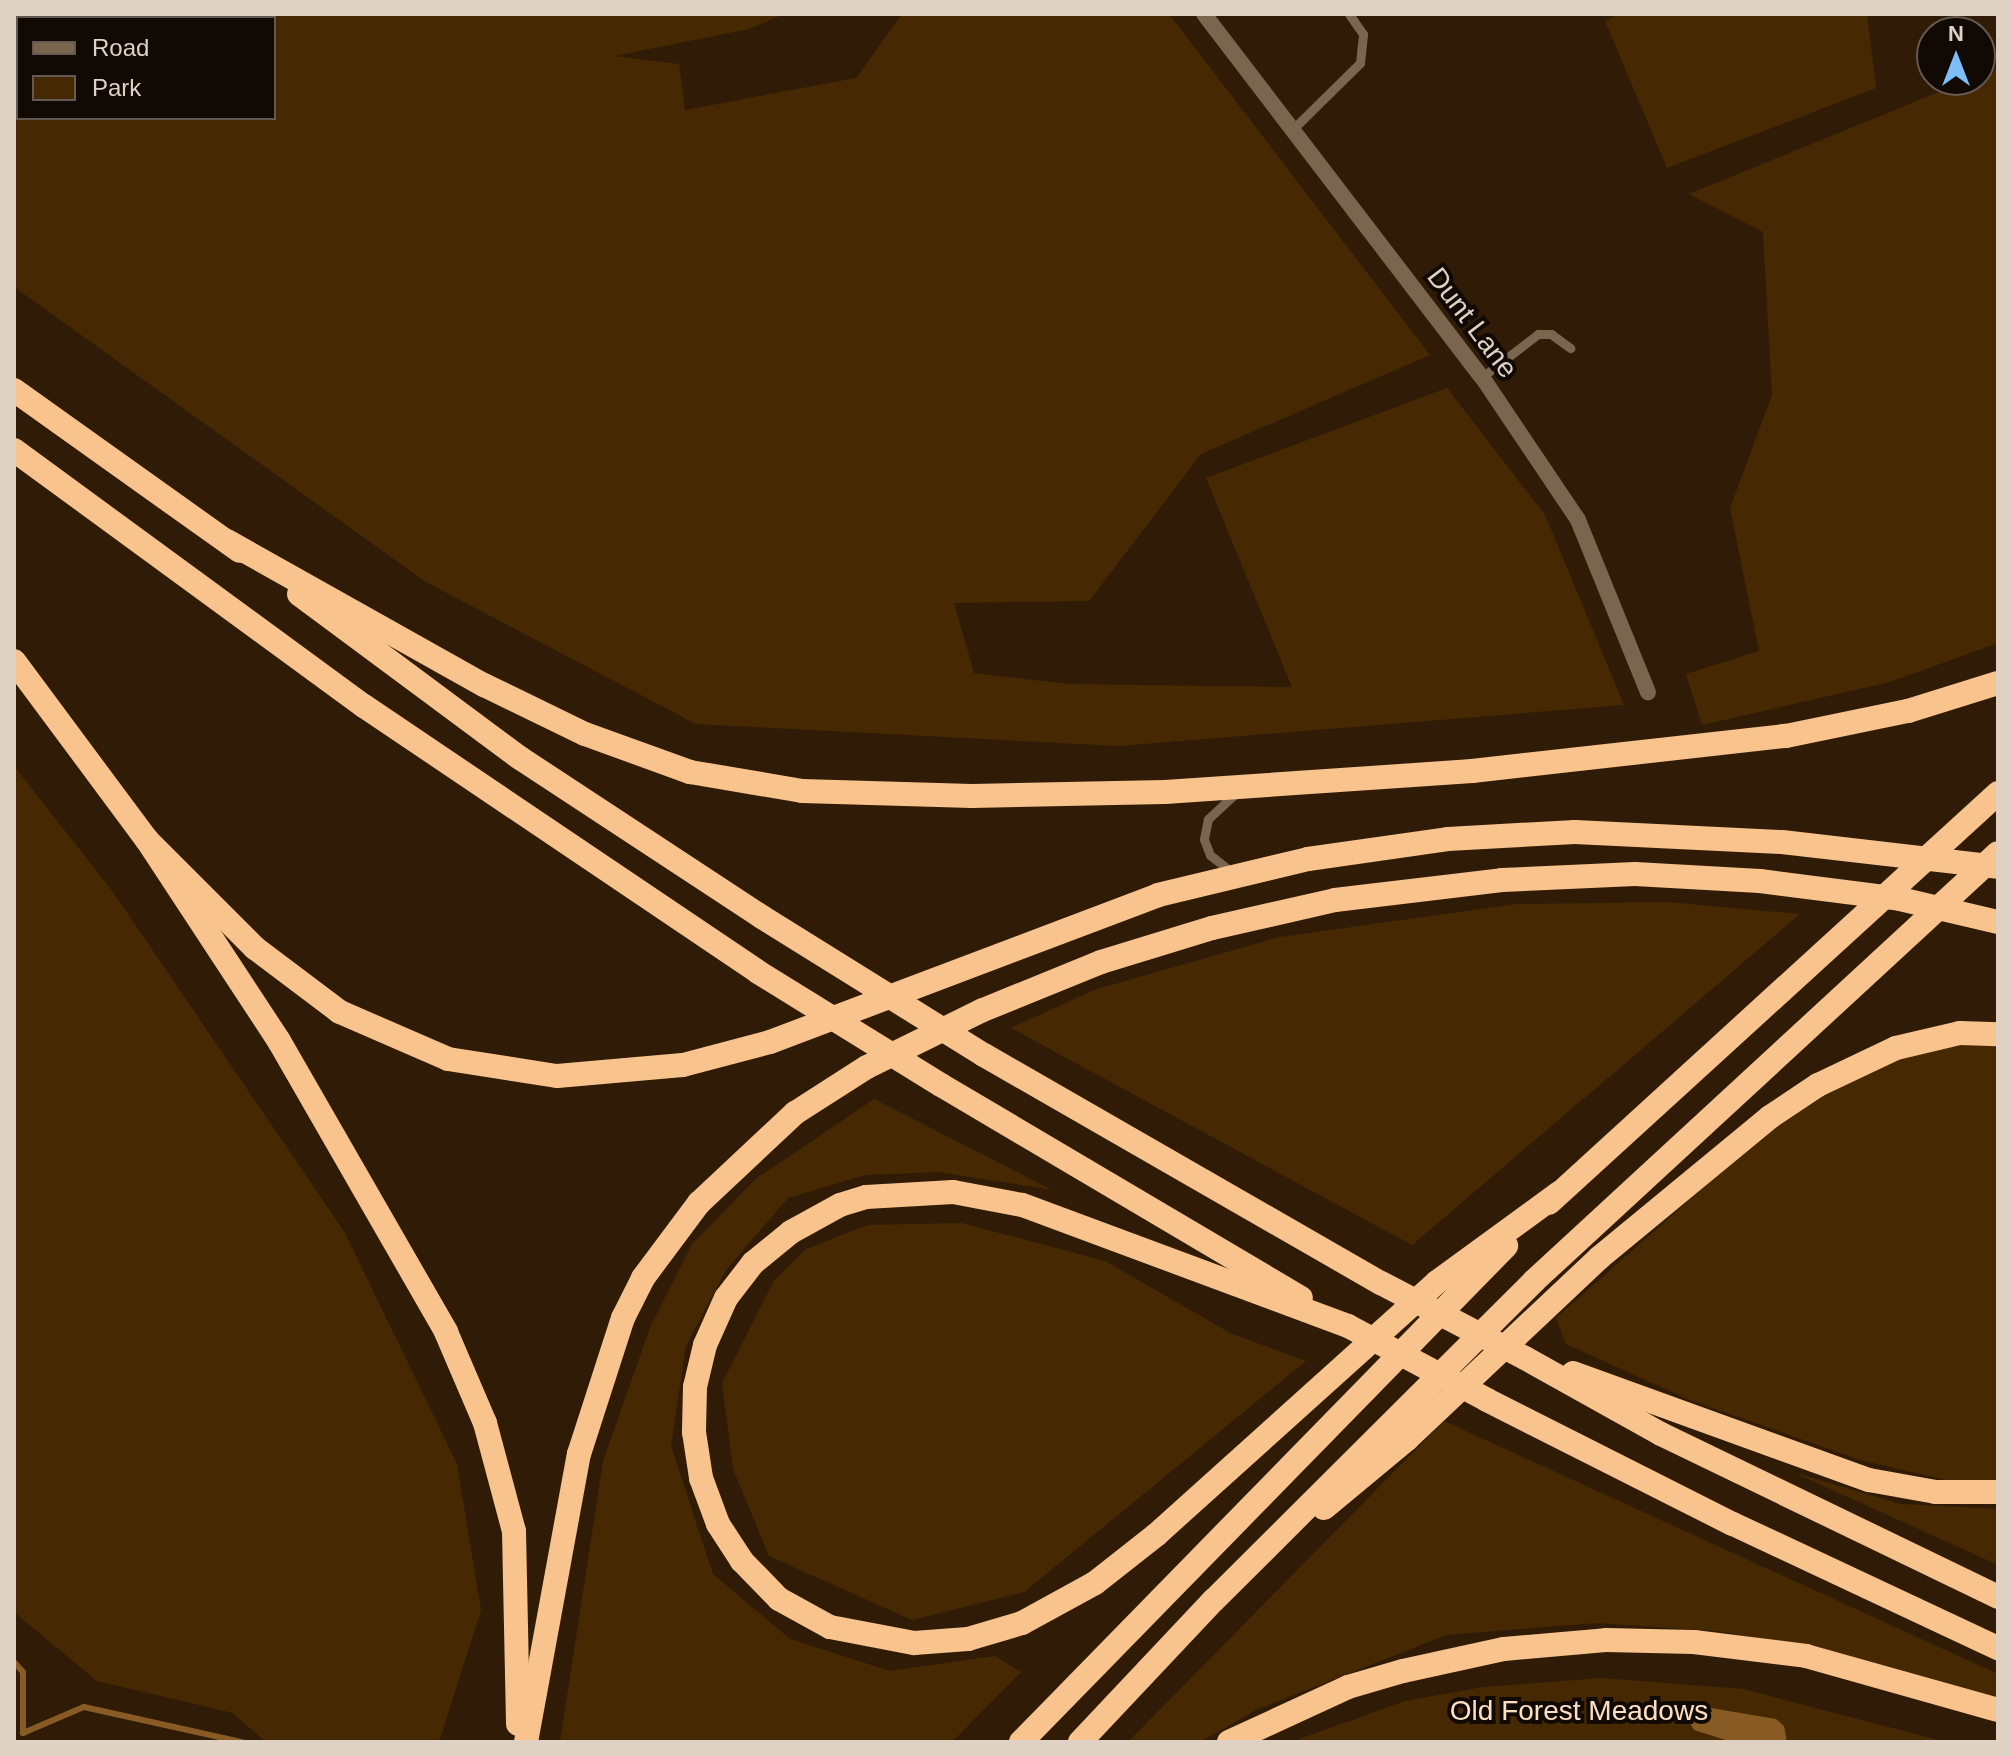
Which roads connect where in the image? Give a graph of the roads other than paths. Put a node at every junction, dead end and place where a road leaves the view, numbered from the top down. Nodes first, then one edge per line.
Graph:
1 (1204, 14) edge
2 (1349, 14) edge
3 (1293, 129) junction
4 (1570, 348) dead end
5 (1482, 377) junction
6 (14, 390) edge
7 (14, 450) edge
8 (227, 541) junction
9 (14, 661) edge
10 (1998, 683) edge
11 (1648, 692) dead end
12 (1240, 789) junction
13 (1998, 793) edge
14 (147, 840) junction
15 (1998, 853) edge
16 (1998, 867) edge
17 (1236, 875) junction
18 (1998, 922) edge
19 (1998, 1034) edge
20 (1559, 1193) junction
21 (1348, 1326) junction
22 (1525, 1358) junction
23 (1998, 1492) edge
24 (1998, 1597) edge
25 (1214, 1600) junction
26 (1998, 1648) edge
27 (1998, 1710) edge
28 (518, 1742) edge
29 (526, 1742) edge
30 (1021, 1742) edge
31 (1080, 1742) edge
32 (1229, 1742) edge

1 - 3 street, Dunt Lane
2 - 3 lane
3 - 5 street, Dunt Lane
4 - 5 lane
5 - 11 street, Dunt Lane
6 - 8 highway
7 - 21 highway, bridge
8 - 12 highway
8 - 22 highway, bridge
9 - 14 highway
10 - 12 highway
12 - 17 lane
13 - 20 highway
14 - 17 highway
14 - 28 highway
15 - 25 highway
16 - 17 highway, bridge
18 - 29 highway, bridge
19 - 25 highway
20 - 21 highway
20 - 30 highway
21 - 26 highway, bridge
22 - 23 highway
22 - 24 highway
25 - 31 highway
27 - 32 highway

